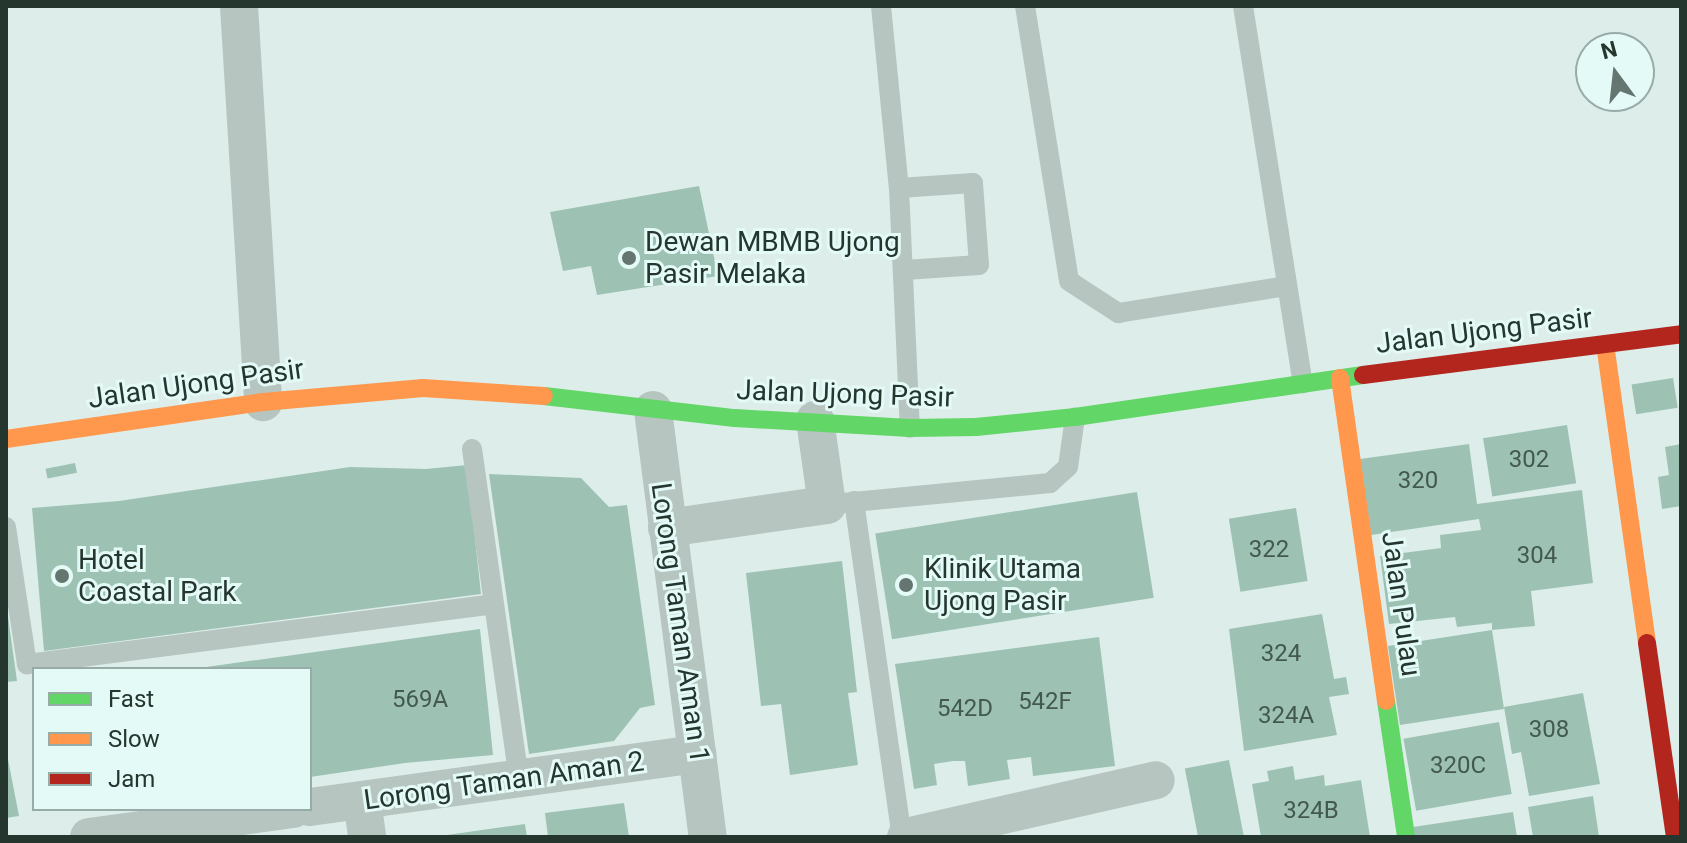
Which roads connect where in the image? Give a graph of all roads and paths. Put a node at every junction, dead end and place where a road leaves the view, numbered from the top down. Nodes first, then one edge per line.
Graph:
1 (239, 6) edge
2 (881, 6) edge
3 (1025, 6) edge
4 (1243, 6) edge
5 (899, 188) junction
6 (905, 270) junction
7 (1287, 286) junction
8 (1681, 334) edge
9 (1605, 344) junction
10 (1340, 378) junction
11 (1303, 383) junction
12 (263, 402) junction
13 (653, 410) junction
14 (1075, 417) junction
15 (815, 420) junction
16 (910, 428) junction
17 (6, 439) edge
18 (472, 449) dead end
19 (840, 503) junction
20 (6, 527) edge
21 (667, 528) junction
22 (493, 604) junction
23 (697, 754) junction
24 (519, 779) junction
25 (1156, 780) dead end
26 (362, 800) junction
27 (312, 807) edge
28 (278, 811) edge
29 (89, 837) edge
30 (367, 837) edge
31 (708, 837) edge
32 (904, 837) edge
33 (1406, 837) edge
34 (1675, 837) edge

1 - 12 street
2 - 5 lane
3 - 7 lane
4 - 7 lane
5 - 6 lane
5 - 6 lane
6 - 16 lane
7 - 11 lane
8 - 9 main road, Jalan Ujong Pasir
9 - 10 main road, Jalan Ujong Pasir
9 - 34 main road
10 - 11 main road, Jalan Ujong Pasir
10 - 33 main road, Jalan Pulau
11 - 14 main road, Jalan Ujong Pasir
12 - 13 main road, Jalan Ujong Pasir
12 - 17 main road, Jalan Ujong Pasir
13 - 15 main road, Jalan Ujong Pasir
13 - 21 street, Lorong Taman Aman 1
14 - 16 main road, Jalan Ujong Pasir
14 - 19 lane
15 - 16 main road, Jalan Ujong Pasir
15 - 19 street
18 - 22 lane
19 - 21 street
19 - 32 lane
20 - 22 lane
21 - 23 street, Lorong Taman Aman 1
22 - 24 lane
23 - 24 street, Lorong Taman Aman 2
23 - 31 street, Lorong Taman Aman 1
24 - 26 street, Lorong Taman Aman 2
25 - 32 street
26 - 27 street, Lorong Taman Aman 2
26 - 30 street
28 - 29 street

